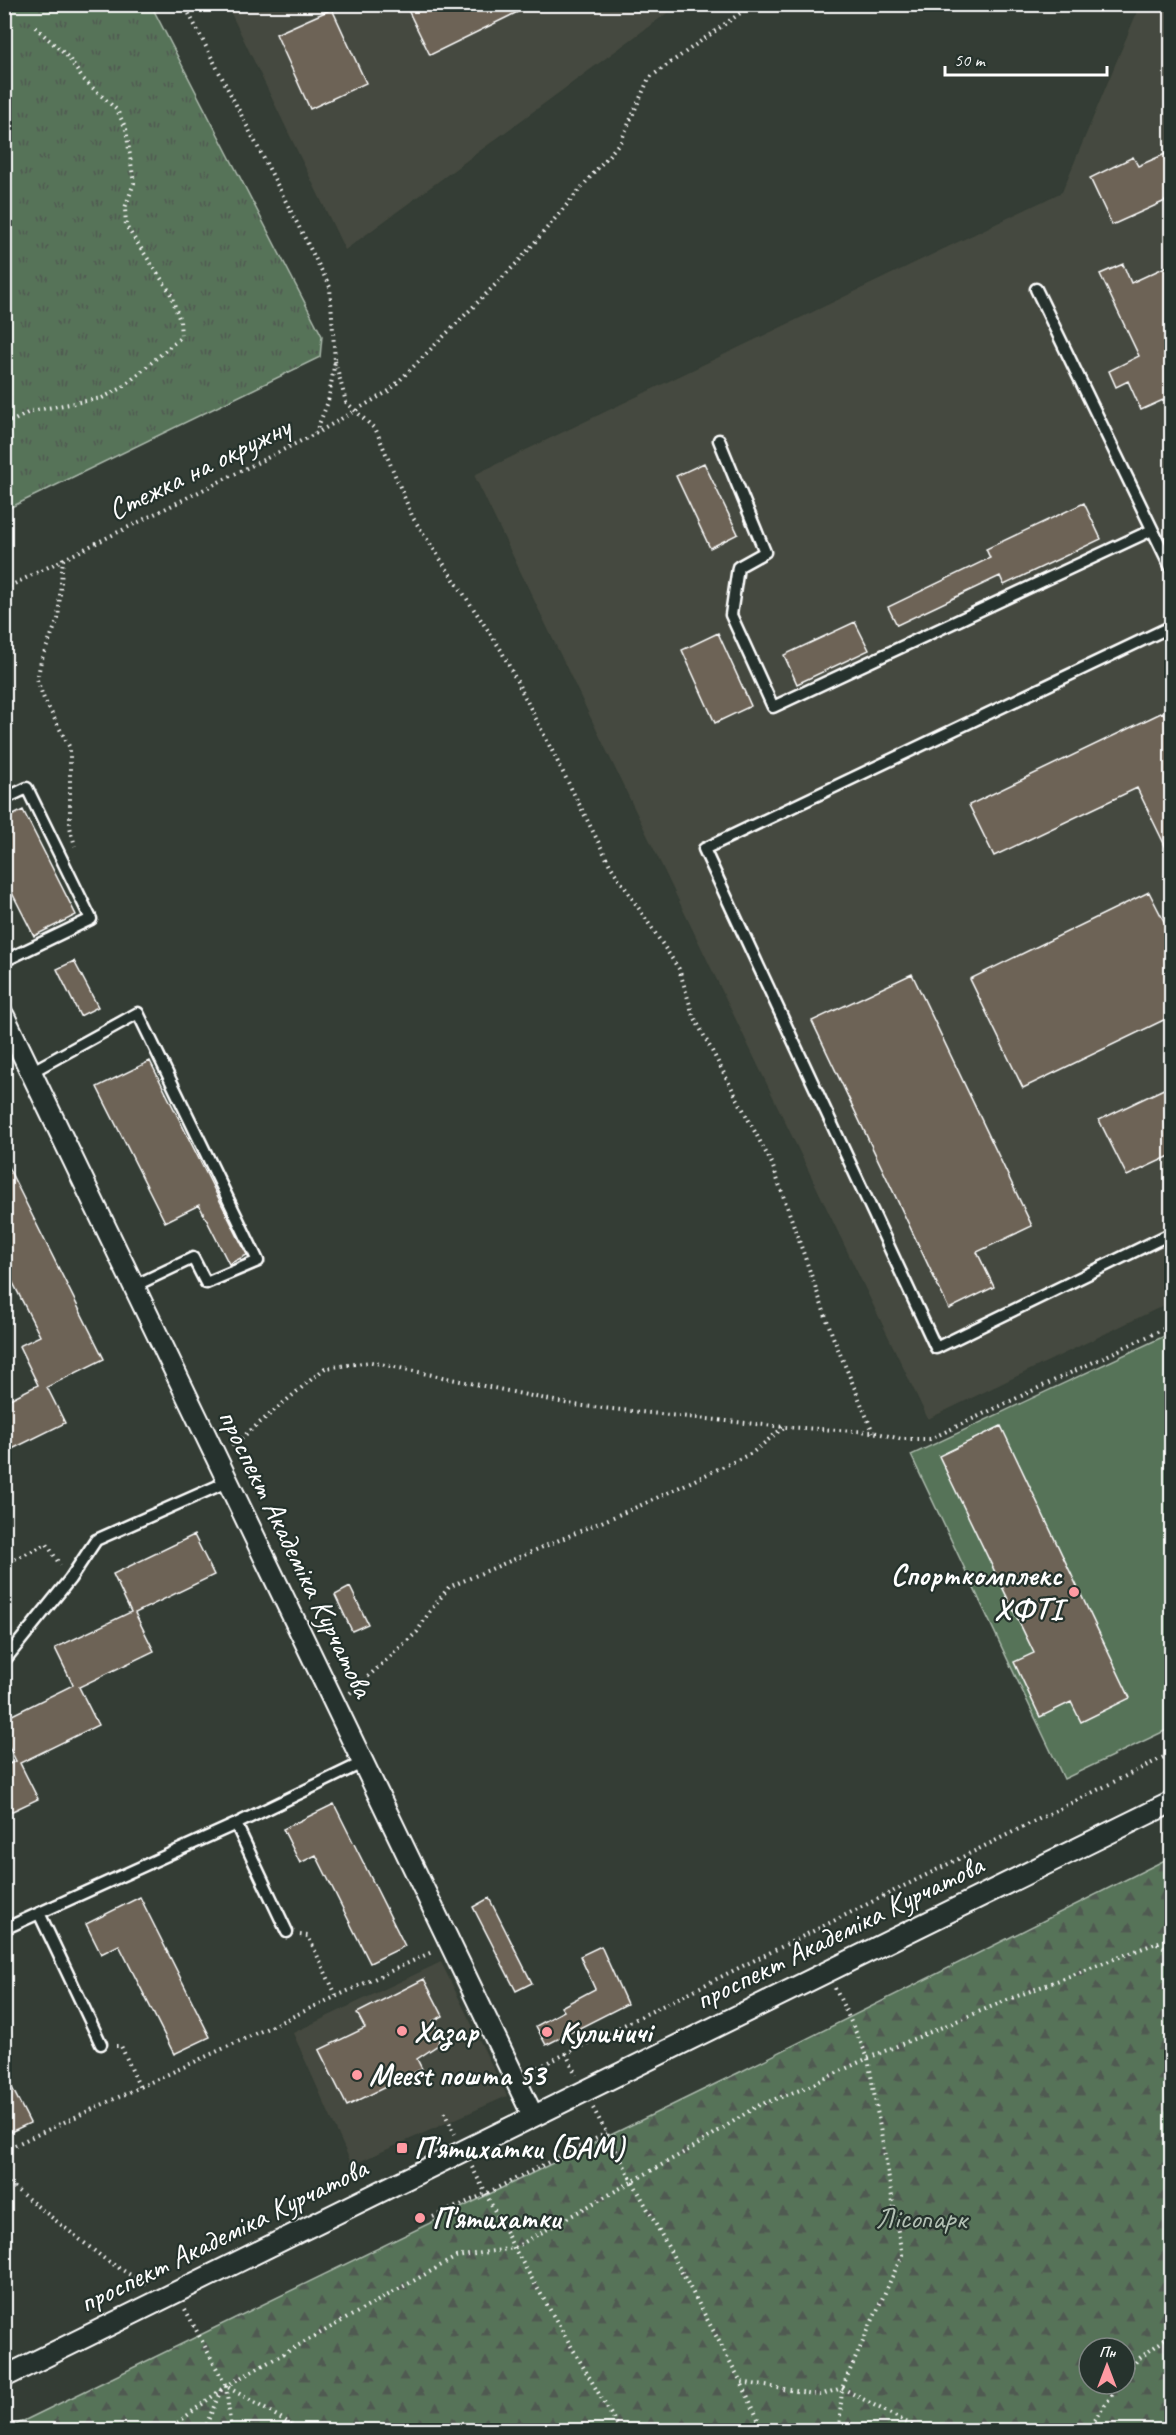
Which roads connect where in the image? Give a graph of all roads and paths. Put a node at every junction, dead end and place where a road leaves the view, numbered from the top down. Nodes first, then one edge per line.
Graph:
1 (184, 4) edge
2 (753, 4) edge
3 (35, 27) dead end
4 (1036, 289) dead end
5 (335, 361) junction
6 (356, 409) junction
7 (4, 422) edge
8 (315, 434) junction
9 (719, 440) dead end
10 (1152, 530) junction
11 (63, 558) junction
12 (1172, 570) edge
13 (4, 589) edge
14 (1172, 626) edge
15 (4, 799) edge
16 (73, 884) junction
17 (4, 961) edge
18 (4, 1016) edge
19 (31, 1072) junction
20 (1172, 1233) edge
21 (134, 1286) junction
22 (1172, 1325) edge
23 (784, 1427) junction
24 (873, 1432) junction
25 (217, 1458) junction
26 (229, 1482) junction
27 (4, 1564) edge
28 (70, 1579) junction
29 (4, 1661) edge
30 (337, 1706) junction
31 (1172, 1753) edge
32 (364, 1762) junction
33 (1172, 1802) edge
34 (236, 1824) junction
35 (39, 1913) junction
36 (4, 1929) edge
37 (288, 1932) joint
38 (1172, 1937) edge
39 (449, 1944) junction
40 (1157, 1944) junction
41 (1172, 1951) edge
42 (828, 1971) junction
43 (337, 1997) junction
44 (101, 2044) joint
45 (868, 2058) junction
46 (515, 2078) junction
47 (140, 2088) junction
48 (584, 2091) junction
49 (533, 2116) junction
50 (607, 2133) junction
51 (4, 2150) edge
52 (463, 2150) junction
53 (4, 2180) edge
54 (633, 2181) junction
55 (485, 2193) junction
56 (434, 2217) dead end
57 (514, 2248) junction
58 (176, 2292) junction
59 (1172, 2334) edge
60 (1137, 2360) edge
61 (4, 2377) edge
62 (741, 2382) junction
63 (226, 2386) junction
64 (842, 2388) junction
65 (221, 2390) junction
66 (1111, 2396) edge
67 (168, 2430) edge
68 (204, 2430) edge
69 (231, 2430) edge
70 (301, 2430) edge
71 (620, 2430) edge
72 (763, 2430) edge
73 (838, 2430) edge
74 (921, 2430) edge
75 (1087, 2430) edge

1 - 5 path, Стежка на окружну
2 - 6 path
3 - 7 path
4 - 10 lane
5 - 6 path
5 - 8 path, Стежка на окружну
6 - 8 path
6 - 24 path
8 - 11 path, Стежка на окружну
9 - 10 lane
10 - 12 lane
11 - 13 path, Стежка на окружну
11 - 16 path
14 - 20 lane
15 - 16 lane
16 - 17 lane
18 - 19 street, проспект Академіка Курчатова
19 - 21 street, проспект Академіка Курчатова
19 - 21 lane
21 - 25 street, проспект Академіка Курчатова
22 - 24 path
23 - 24 path
23 - 25 path
23 - 30 path
25 - 26 street, проспект Академіка Курчатова
26 - 28 lane
26 - 30 street, проспект Академіка Курчатова
27 - 28 path
28 - 29 lane
30 - 32 street, проспект Академіка Курчатова
31 - 46 path
32 - 34 lane
32 - 39 street, проспект Академіка Курчатова
33 - 42 street, проспект Академіка Курчатова
34 - 35 lane
34 - 37 lane
35 - 36 lane
35 - 44 lane
37 - 43 path
38 - 40 path
39 - 43 path
39 - 46 street, проспект Академіка Курчатова
40 - 41 path
40 - 45 path
42 - 45 path
42 - 48 street, проспект Академіка Курчатова
43 - 47 path
44 - 47 path
45 - 54 path
45 - 64 path
46 - 49 street, проспект Академіка Курчатова
47 - 51 path
48 - 49 street, проспект Академіка Курчатова
48 - 50 path
49 - 52 street, проспект Академіка Курчатова
50 - 54 path
50 - 55 path
52 - 55 path
52 - 58 street, проспект Академіка Курчатова
53 - 58 path
54 - 57 path
54 - 62 path
55 - 56 path
55 - 57 path
57 - 63 path
57 - 71 path
58 - 61 street, проспект Академіка Курчатова
58 - 63 path
59 - 60 path
62 - 64 path
62 - 72 path
63 - 65 path
63 - 69 path
63 - 70 path
64 - 73 path
64 - 74 path
65 - 67 path
65 - 68 path
66 - 75 path

